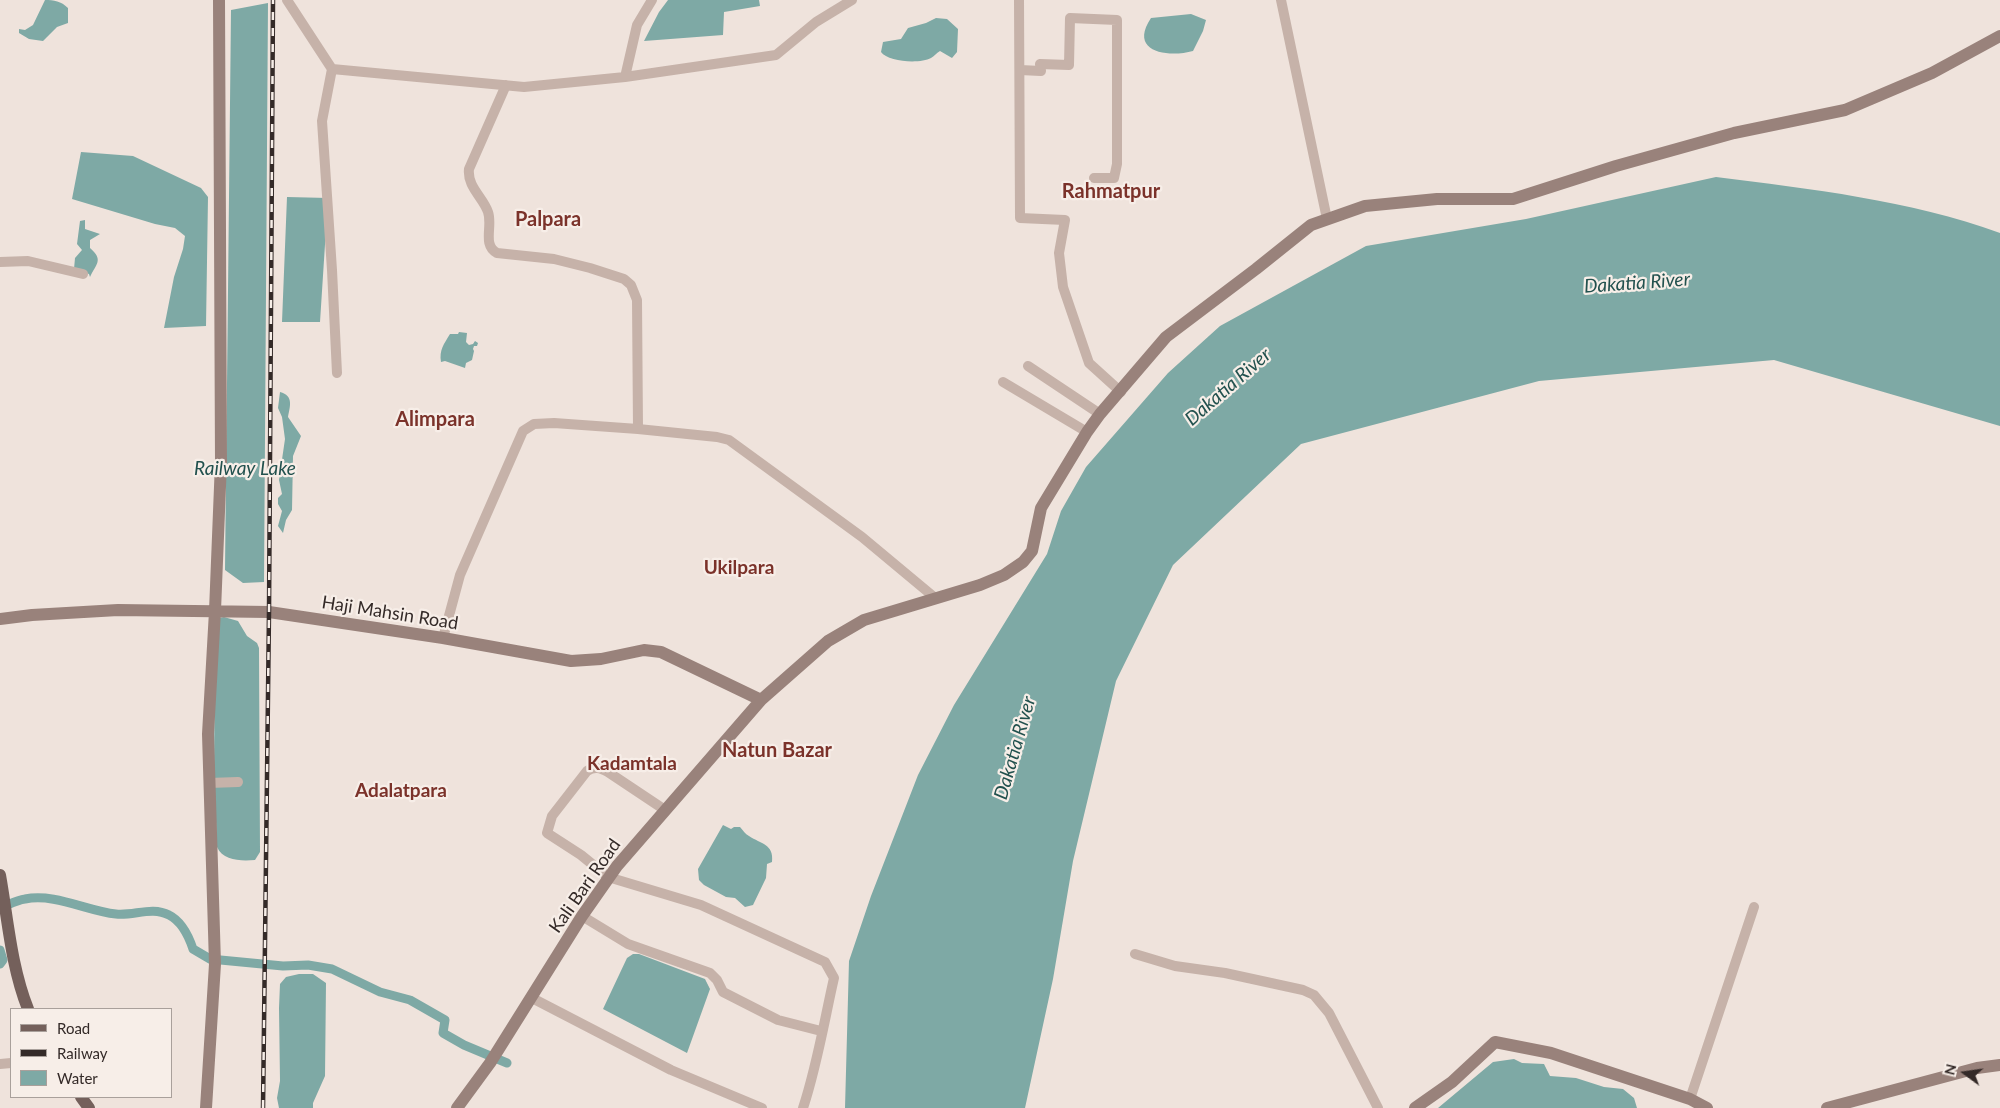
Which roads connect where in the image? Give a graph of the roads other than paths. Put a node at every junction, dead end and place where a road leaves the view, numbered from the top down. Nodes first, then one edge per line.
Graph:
1 (219, 0) edge
2 (287, 0) edge
3 (652, 0) edge
4 (852, 0) edge
5 (1019, 0) edge
6 (1281, 0) edge
7 (2000, 36) edge
8 (332, 69) junction
9 (1020, 70) junction
10 (625, 77) junction
11 (506, 86) junction
12 (1094, 178) dead end
13 (1327, 219) junction
14 (0, 262) edge
15 (83, 274) dead end
16 (1028, 366) dead end
17 (337, 373) dead end
18 (1003, 382) dead end
19 (1121, 392) junction
20 (1100, 414) junction
21 (638, 429) junction
22 (1087, 432) junction
23 (934, 597) junction
24 (215, 611) junction
25 (0, 619) edge
26 (443, 638) junction
27 (761, 700) junction
28 (238, 782) dead end
29 (210, 783) junction
30 (665, 810) junction
31 (0, 875) edge
32 (608, 877) junction
33 (1754, 907) dead end
34 (582, 916) junction
35 (1135, 954) dead end
36 (532, 998) junction
37 (28, 1008) edge
38 (821, 1031) junction
39 (2000, 1065) edge
40 (1690, 1100) junction
41 (206, 1108) edge
42 (457, 1108) edge
43 (762, 1108) edge
44 (803, 1108) edge
45 (1378, 1108) edge
46 (1415, 1108) edge
47 (1707, 1108) edge
48 (1827, 1108) edge

1 - 24 main road
2 - 8 street
3 - 10 street
4 - 10 street
5 - 9 street
6 - 13 street
7 - 13 main road, Kali Bari Road
8 - 11 street
8 - 17 street
9 - 12 street
9 - 19 street
10 - 11 street
11 - 21 street
13 - 19 main road, Kali Bari Road
14 - 15 street
16 - 20 street
18 - 22 street
19 - 20 main road, Kali Bari Road
20 - 22 main road, Kali Bari Road
21 - 23 street
21 - 26 street
22 - 23 main road, Kali Bari Road
23 - 27 main road, Kali Bari Road
24 - 25 main road, Haji Mahsin Road
24 - 26 main road, Haji Mahsin Road
24 - 29 main road
26 - 27 main road, Haji Mahsin Road
27 - 30 main road, Kali Bari Road
28 - 29 street
29 - 41 main road
30 - 32 main road, Kali Bari Road
30 - 32 street
31 - 37 main road
32 - 34 main road, Kali Bari Road
32 - 38 street
33 - 40 street
34 - 36 main road, Kali Bari Road
34 - 38 street
35 - 45 street
36 - 42 main road, Kali Bari Road
36 - 43 street
38 - 44 street
39 - 48 main road
40 - 46 main road
40 - 47 main road

